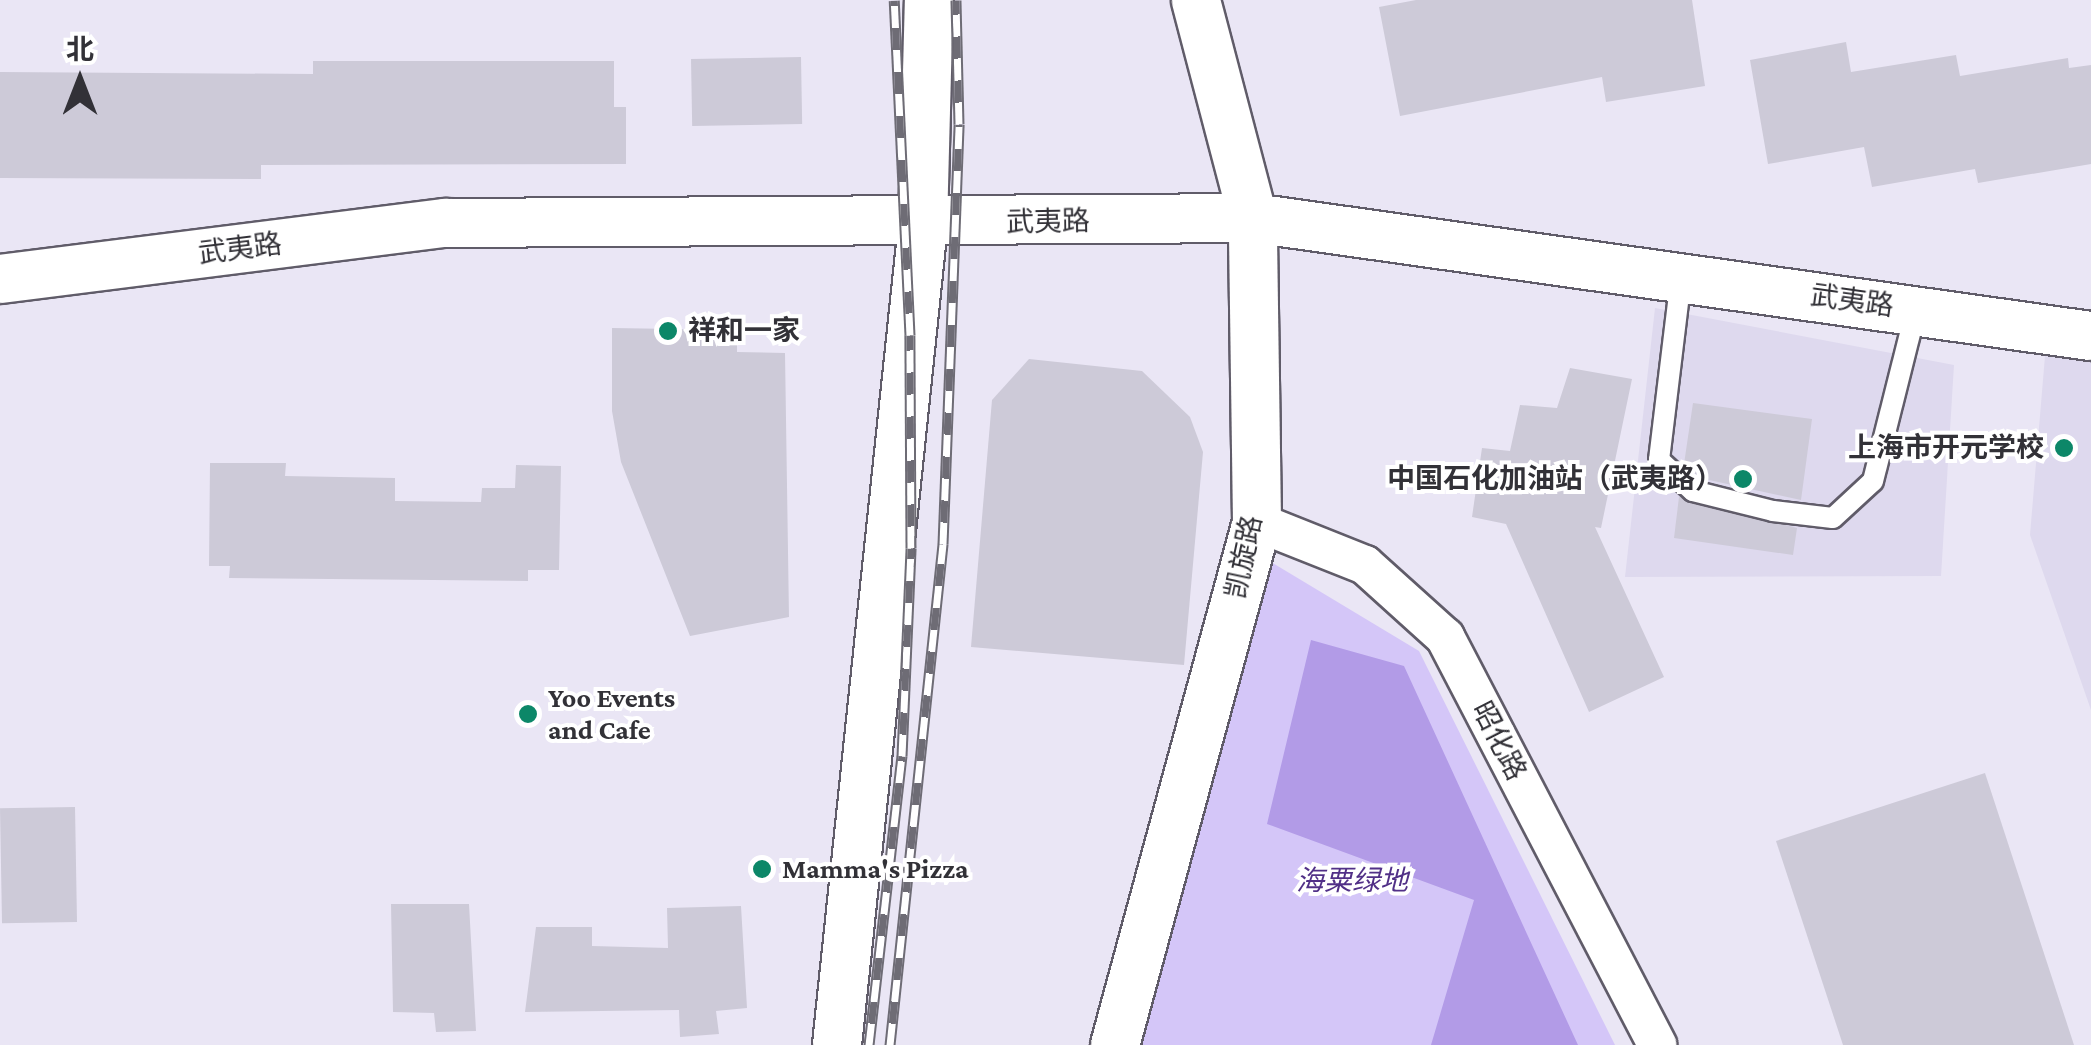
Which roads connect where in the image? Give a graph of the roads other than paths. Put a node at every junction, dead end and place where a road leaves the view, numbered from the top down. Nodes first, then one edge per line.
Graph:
1 (929, 0) edge
2 (1196, 0) edge
3 (1253, 218) junction
4 (922, 225) junction
5 (1681, 278) junction
6 (0, 279) edge
7 (1916, 310) junction
8 (2091, 336) edge
9 (1256, 522) junction
10 (837, 1045) edge
11 (1115, 1045) edge
12 (1657, 1045) edge

1 - 4 street
2 - 3 street, 凯旋路
3 - 4 street, 武夷路
3 - 5 street, 武夷路
3 - 9 street, 凯旋路
4 - 6 street, 武夷路
4 - 10 street
5 - 7 street, 武夷路
5 - 7 lane
7 - 8 street, 武夷路
9 - 11 street, 凯旋路
9 - 12 street, 昭化路

